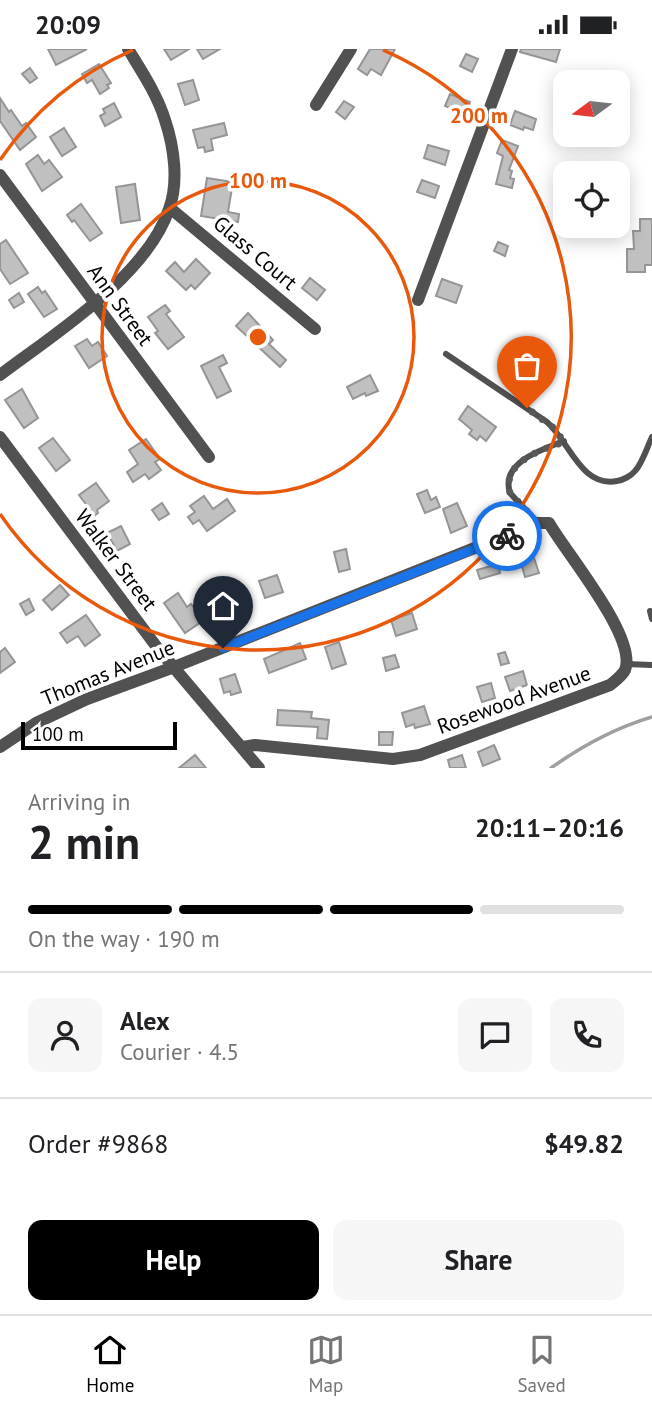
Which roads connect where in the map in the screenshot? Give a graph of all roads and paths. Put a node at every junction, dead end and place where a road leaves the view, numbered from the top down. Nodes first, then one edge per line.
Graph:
1 (128, 49) edge
2 (351, 49) edge
3 (512, 49) edge
4 (316, 105) dead end
5 (0, 175) edge
6 (170, 208) junction
7 (418, 300) dead end
8 (95, 303) junction
9 (314, 329) dead end
10 (446, 354) dead end
11 (0, 375) edge
12 (0, 437) edge
13 (652, 437) edge
14 (564, 442) junction
15 (209, 457) dead end
16 (543, 523) junction
17 (650, 611) dead end
18 (652, 619) edge
19 (626, 664) junction
20 (652, 665) edge
21 (174, 667) junction
22 (0, 747) edge
23 (243, 747) junction
24 (259, 768) edge

1 - 6 street
2 - 4 street
3 - 7 street
5 - 8 street, Ann Street
6 - 8 street
6 - 9 street, Glass Court
8 - 11 street
8 - 15 street, Ann Street
10 - 14 lane
12 - 21 street, Walker Street
13 - 14 lane
14 - 16 lane
16 - 19 street
16 - 21 street, Thomas Avenue
17 - 18 lane
19 - 20 lane
19 - 23 street, Rosewood Avenue
21 - 22 street, Thomas Avenue
21 - 23 street, Walker Street
23 - 24 street, Walker Street

